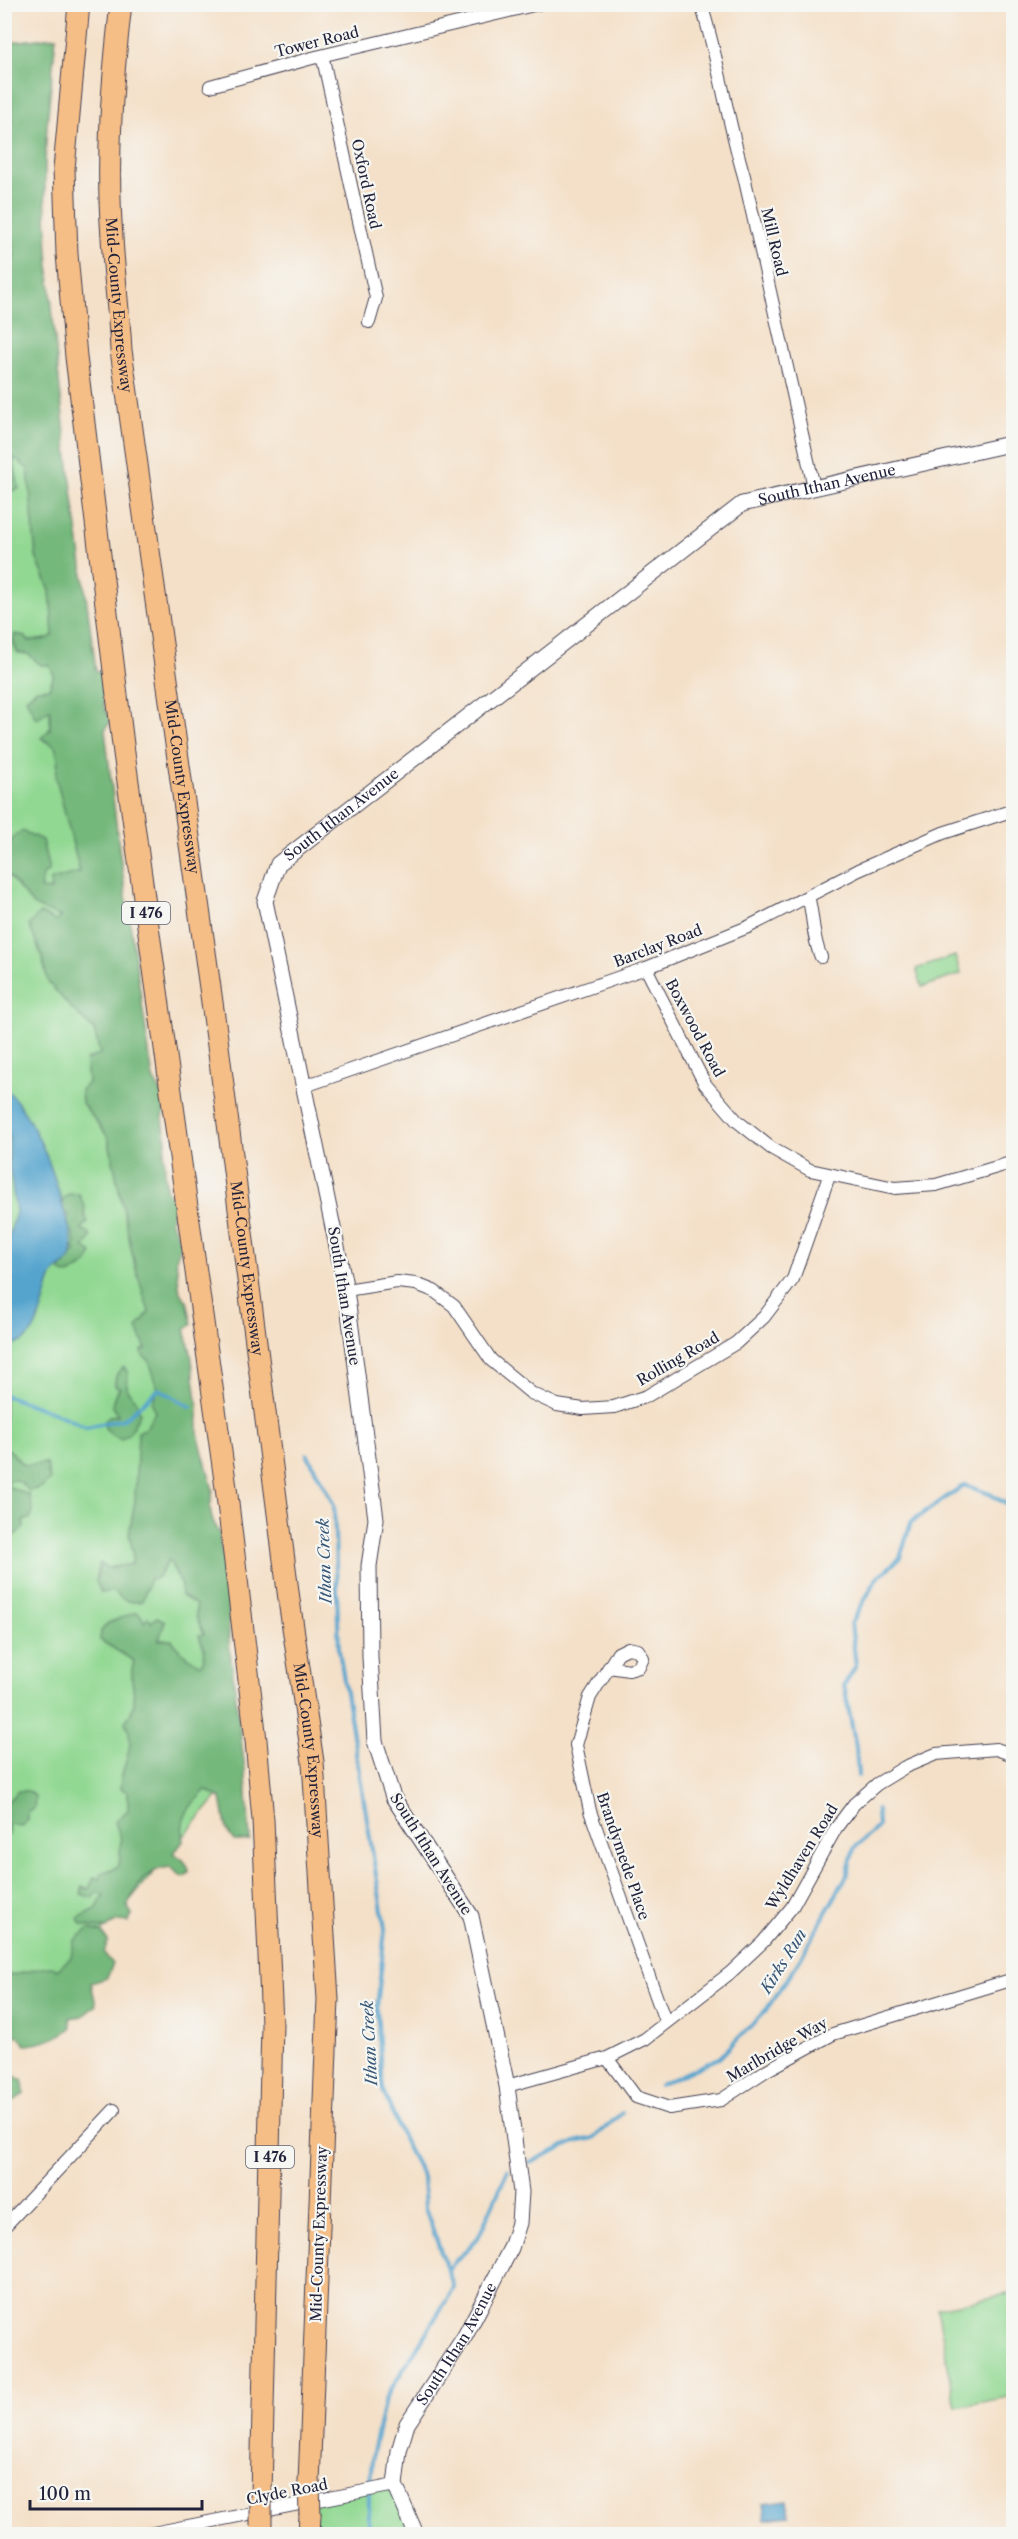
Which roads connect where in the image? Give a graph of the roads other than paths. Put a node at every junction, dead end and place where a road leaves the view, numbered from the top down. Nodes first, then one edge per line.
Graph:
1 (79, 4) edge
2 (122, 4) edge
3 (538, 4) edge
4 (701, 4) edge
5 (316, 57) junction
6 (210, 86) dead end
7 (369, 322) dead end
8 (1014, 443) edge
9 (814, 487) junction
10 (1014, 810) edge
11 (808, 896) junction
12 (821, 957) dead end
13 (646, 968) junction
14 (303, 1087) junction
15 (1014, 1162) edge
16 (829, 1176) junction
17 (346, 1290) junction
18 (609, 1667) dead end
19 (1014, 1755) edge
20 (1014, 1979) edge
21 (665, 2021) junction
22 (607, 2058) junction
23 (507, 2086) junction
24 (114, 2110) dead end
25 (4, 2227) edge
26 (395, 2486) junction
27 (310, 2525) edge
28 (261, 2530) edge
29 (148, 2535) edge
30 (416, 2535) edge

1 - 28 highway, I 476, bridge
2 - 27 highway, Mid-County Expressway, bridge
3 - 5 street, Tower Road
4 - 9 street, Mill Road
5 - 6 street, Tower Road
5 - 7 street, Oxford Road
8 - 9 street, South Ithan Avenue
9 - 14 street, South Ithan Avenue
10 - 11 street, Barclay Road
11 - 12 street
11 - 13 street, Barclay Road
13 - 14 street, Barclay Road
13 - 16 street, Boxwood Road
14 - 17 street, South Ithan Avenue
15 - 16 street, Boxwood Road
16 - 17 street, Rolling Road
17 - 23 street, South Ithan Avenue
18 - 21 street, Brandymede Place
19 - 21 street, Wyldhaven Road
20 - 22 street, Marlbridge Way
21 - 22 street, Wyldhaven Road
22 - 23 street, Wyldhaven Road
23 - 26 street, South Ithan Avenue
24 - 25 street
26 - 29 street, Clyde Road
26 - 30 street, South Ithan Avenue

